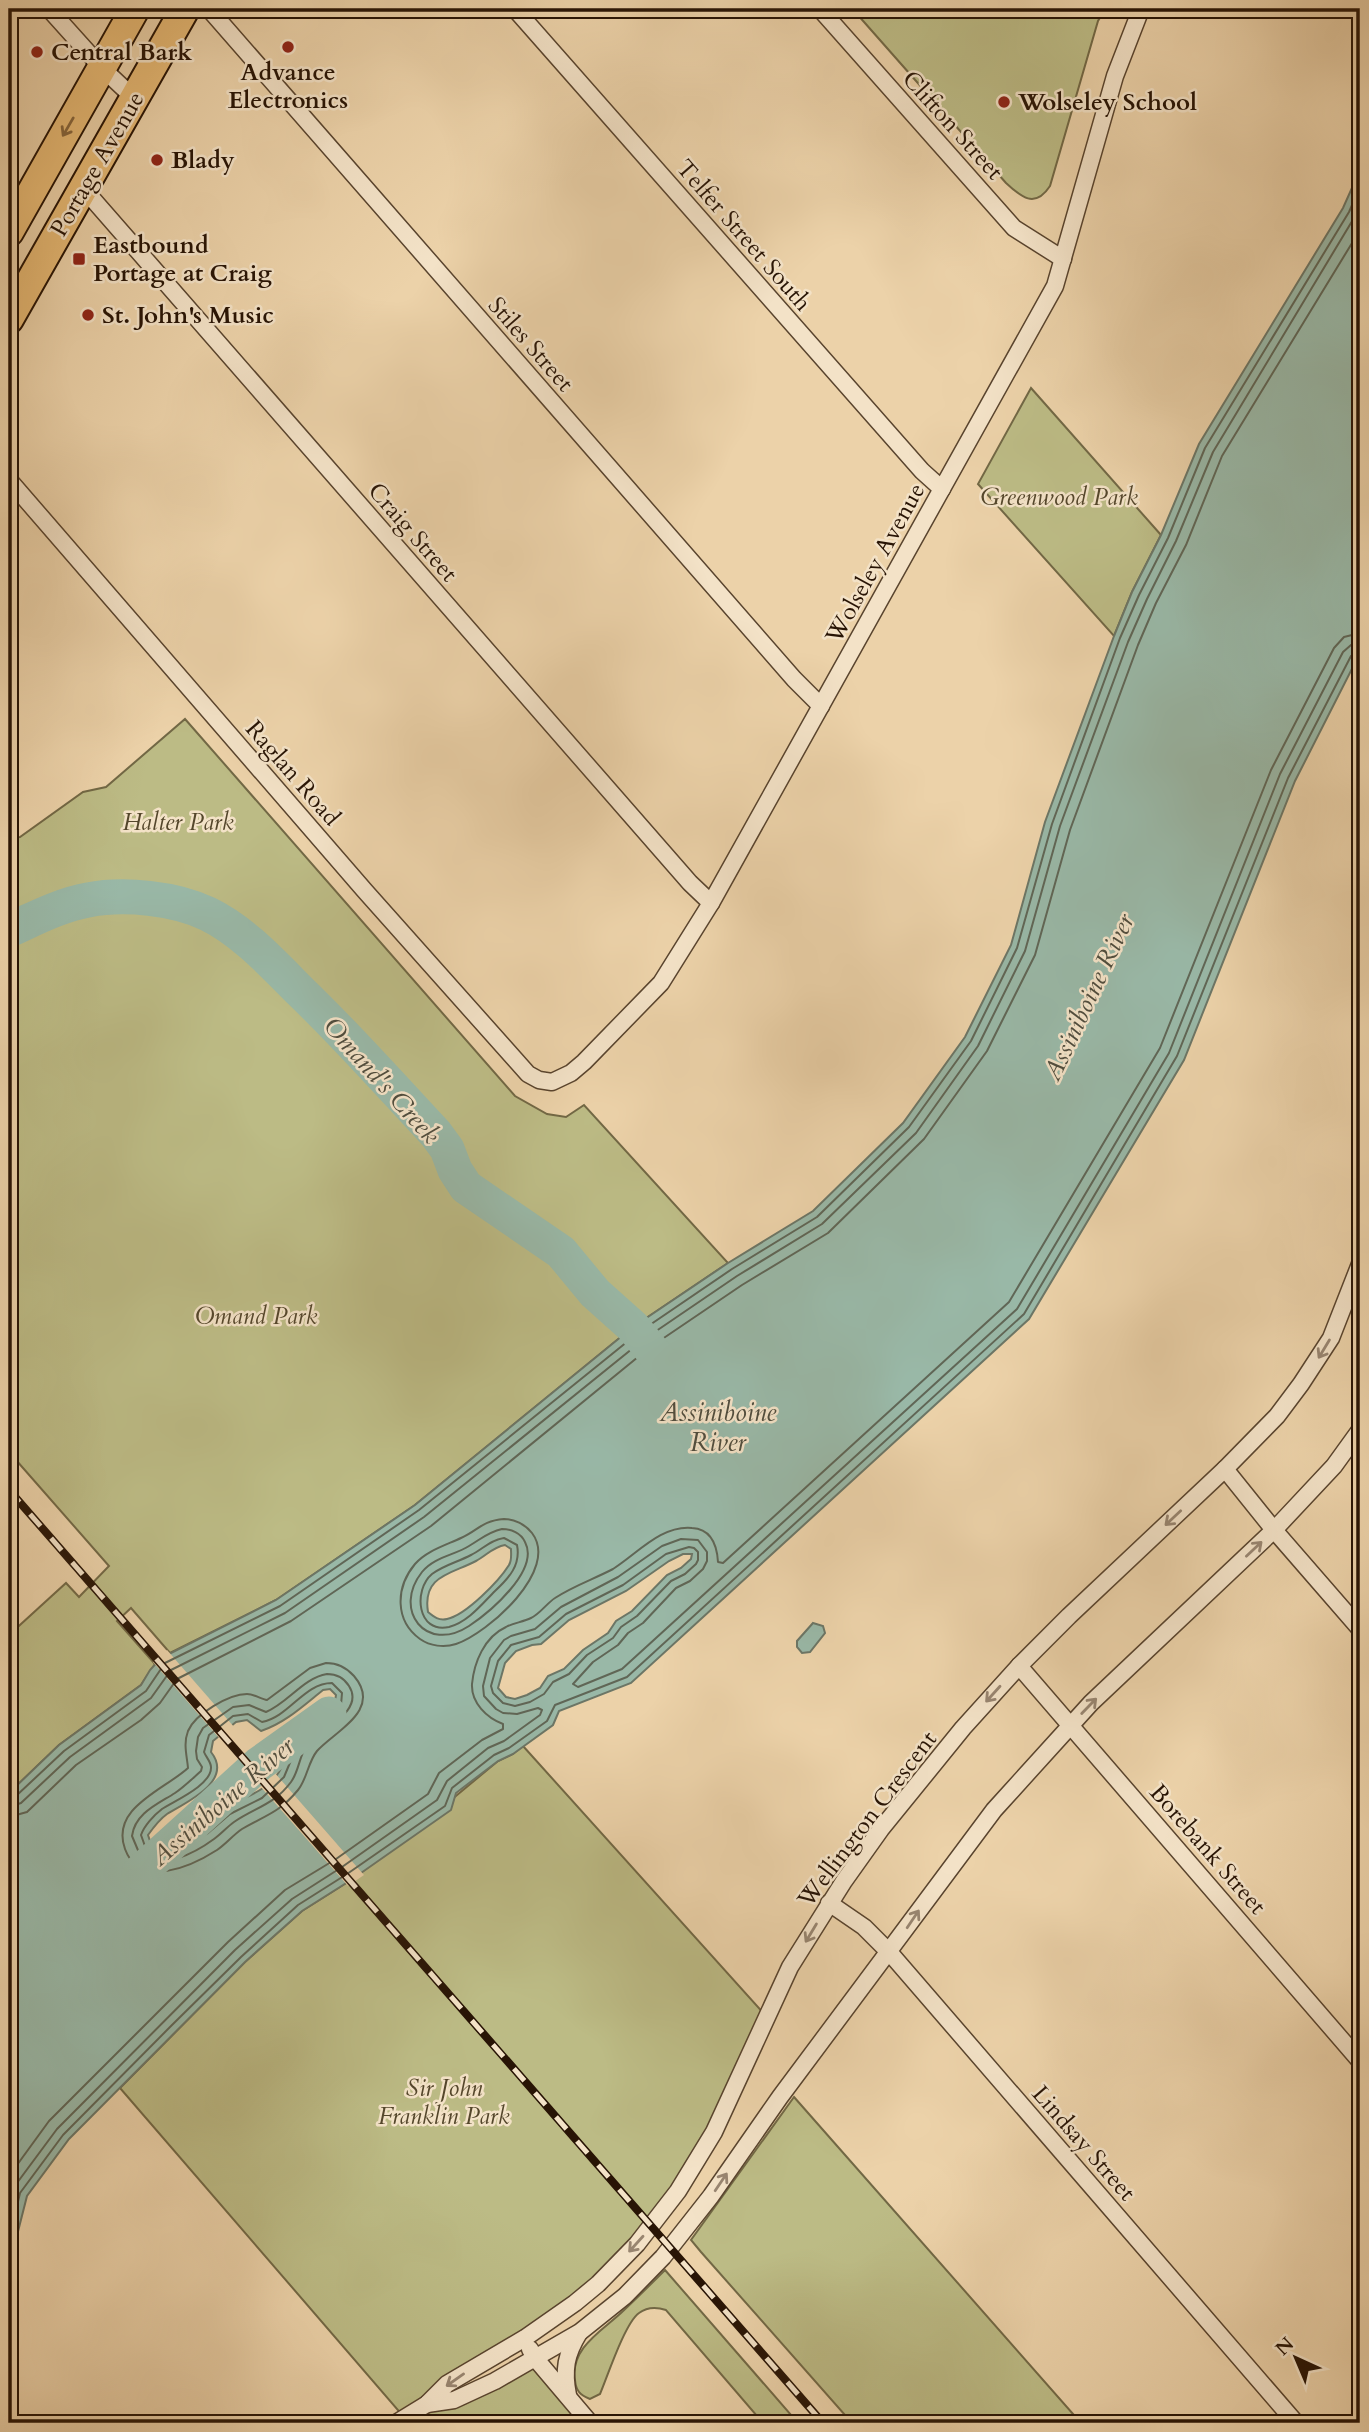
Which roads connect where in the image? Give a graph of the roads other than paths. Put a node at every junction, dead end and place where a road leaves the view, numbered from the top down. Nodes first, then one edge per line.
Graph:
1 (49, 9) edge
2 (135, 9) edge
3 (185, 9) edge
4 (209, 9) edge
5 (515, 9) edge
6 (820, 9) edge
7 (1141, 9) edge
8 (102, 68) junction
9 (134, 98) junction
10 (83, 188) junction
11 (9, 232) edge
12 (1063, 259) junction
13 (9, 319) edge
14 (9, 480) edge
15 (942, 489) junction
16 (821, 706) junction
17 (711, 903) junction
18 (552, 1082) joint
19 (1360, 1264) edge
20 (1360, 1430) edge
21 (1225, 1469) junction
22 (1274, 1530) junction
23 (1360, 1629) edge
24 (1019, 1667) junction
25 (1071, 1725) junction
26 (829, 1903) junction
27 (890, 1953) junction
28 (1360, 2061) edge
29 (580, 2332) junction
30 (525, 2338) junction
31 (535, 2358) junction
32 (568, 2397) junction
33 (427, 2404) junction
34 (396, 2423) edge
35 (590, 2423) edge
36 (1296, 2423) edge

1 - 8 street
2 - 8 highway, Portage Avenue
3 - 9 highway, Portage Avenue
4 - 16 street, Stiles Street
5 - 15 street, Telfer Street South
6 - 12 street, Clifton Street
7 - 12 street, Wolseley Avenue
8 - 9 street
8 -> 11 highway, Portage Avenue
9 - 10 highway, Portage Avenue
10 - 13 highway, Portage Avenue
10 - 17 street, Craig Street
12 - 15 street, Wolseley Avenue
14 - 18 street, Raglan Road
15 - 16 street, Wolseley Avenue
16 - 17 street, Wolseley Avenue
17 - 18 street, Wolseley Avenue
19 -> 21 street, Wellington Crescent
20 - 22 street, Wellington Crescent
21 - 22 street
21 -> 24 street, Wellington Crescent
22 - 23 street
25 -> 22 street, Wellington Crescent
24 - 25 street, Borebank Street
24 -> 26 street, Wellington Crescent
27 -> 25 street, Wellington Crescent
25 - 28 street, Borebank Street
26 - 27 street, Lindsay Street
26 -> 30 street, Wellington Crescent
29 -> 27 street, Wellington Crescent
27 - 36 street, Lindsay Street
29 - 31 street, Wellington Crescent
29 - 32 street
30 - 31 street
30 -> 33 street, Wellington Crescent
31 - 32 street
31 - 33 street, Wellington Crescent
32 - 35 street
33 - 34 street, Wellington Crescent

